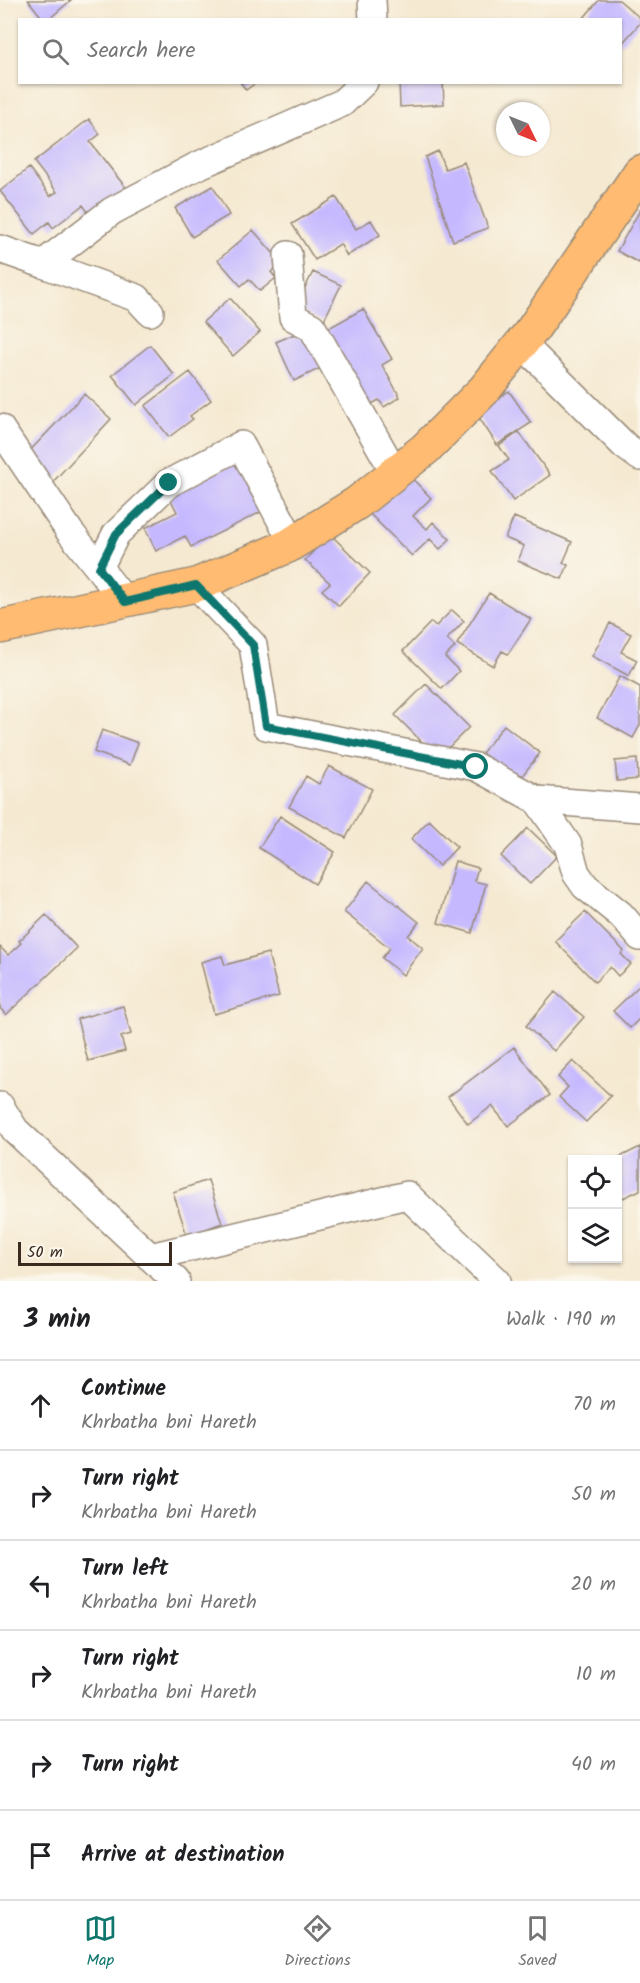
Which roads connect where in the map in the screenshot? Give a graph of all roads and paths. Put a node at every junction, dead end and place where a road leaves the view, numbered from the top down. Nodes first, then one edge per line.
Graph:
1 (372, 0) edge
2 (373, 18) edge
3 (362, 84) edge
4 (639, 177) edge
5 (2, 254) edge
6 (288, 255) dead end
7 (43, 264) junction
8 (150, 312) dead end
9 (522, 344) junction
10 (0, 428) edge
11 (638, 452) edge
12 (395, 473) junction
13 (293, 543) junction
14 (99, 568) junction
15 (196, 585) junction
16 (125, 602) junction
17 (0, 627) edge
18 (537, 800) junction
19 (640, 808) edge
20 (640, 937) edge
21 (0, 1106) edge
22 (150, 1257) junction
23 (176, 1281) edge
24 (497, 1281) edge

1 - 2 street
3 - 7 street
4 - 9 main road
5 - 7 street
6 - 12 street
7 - 8 street
9 - 11 street
9 - 12 main road
10 - 14 street
12 - 13 main road
13 - 14 street
13 - 15 main road
14 - 16 street
15 - 16 main road
15 - 18 street
16 - 17 main road
18 - 19 street
18 - 20 street
21 - 22 street
22 - 23 street
22 - 24 street

